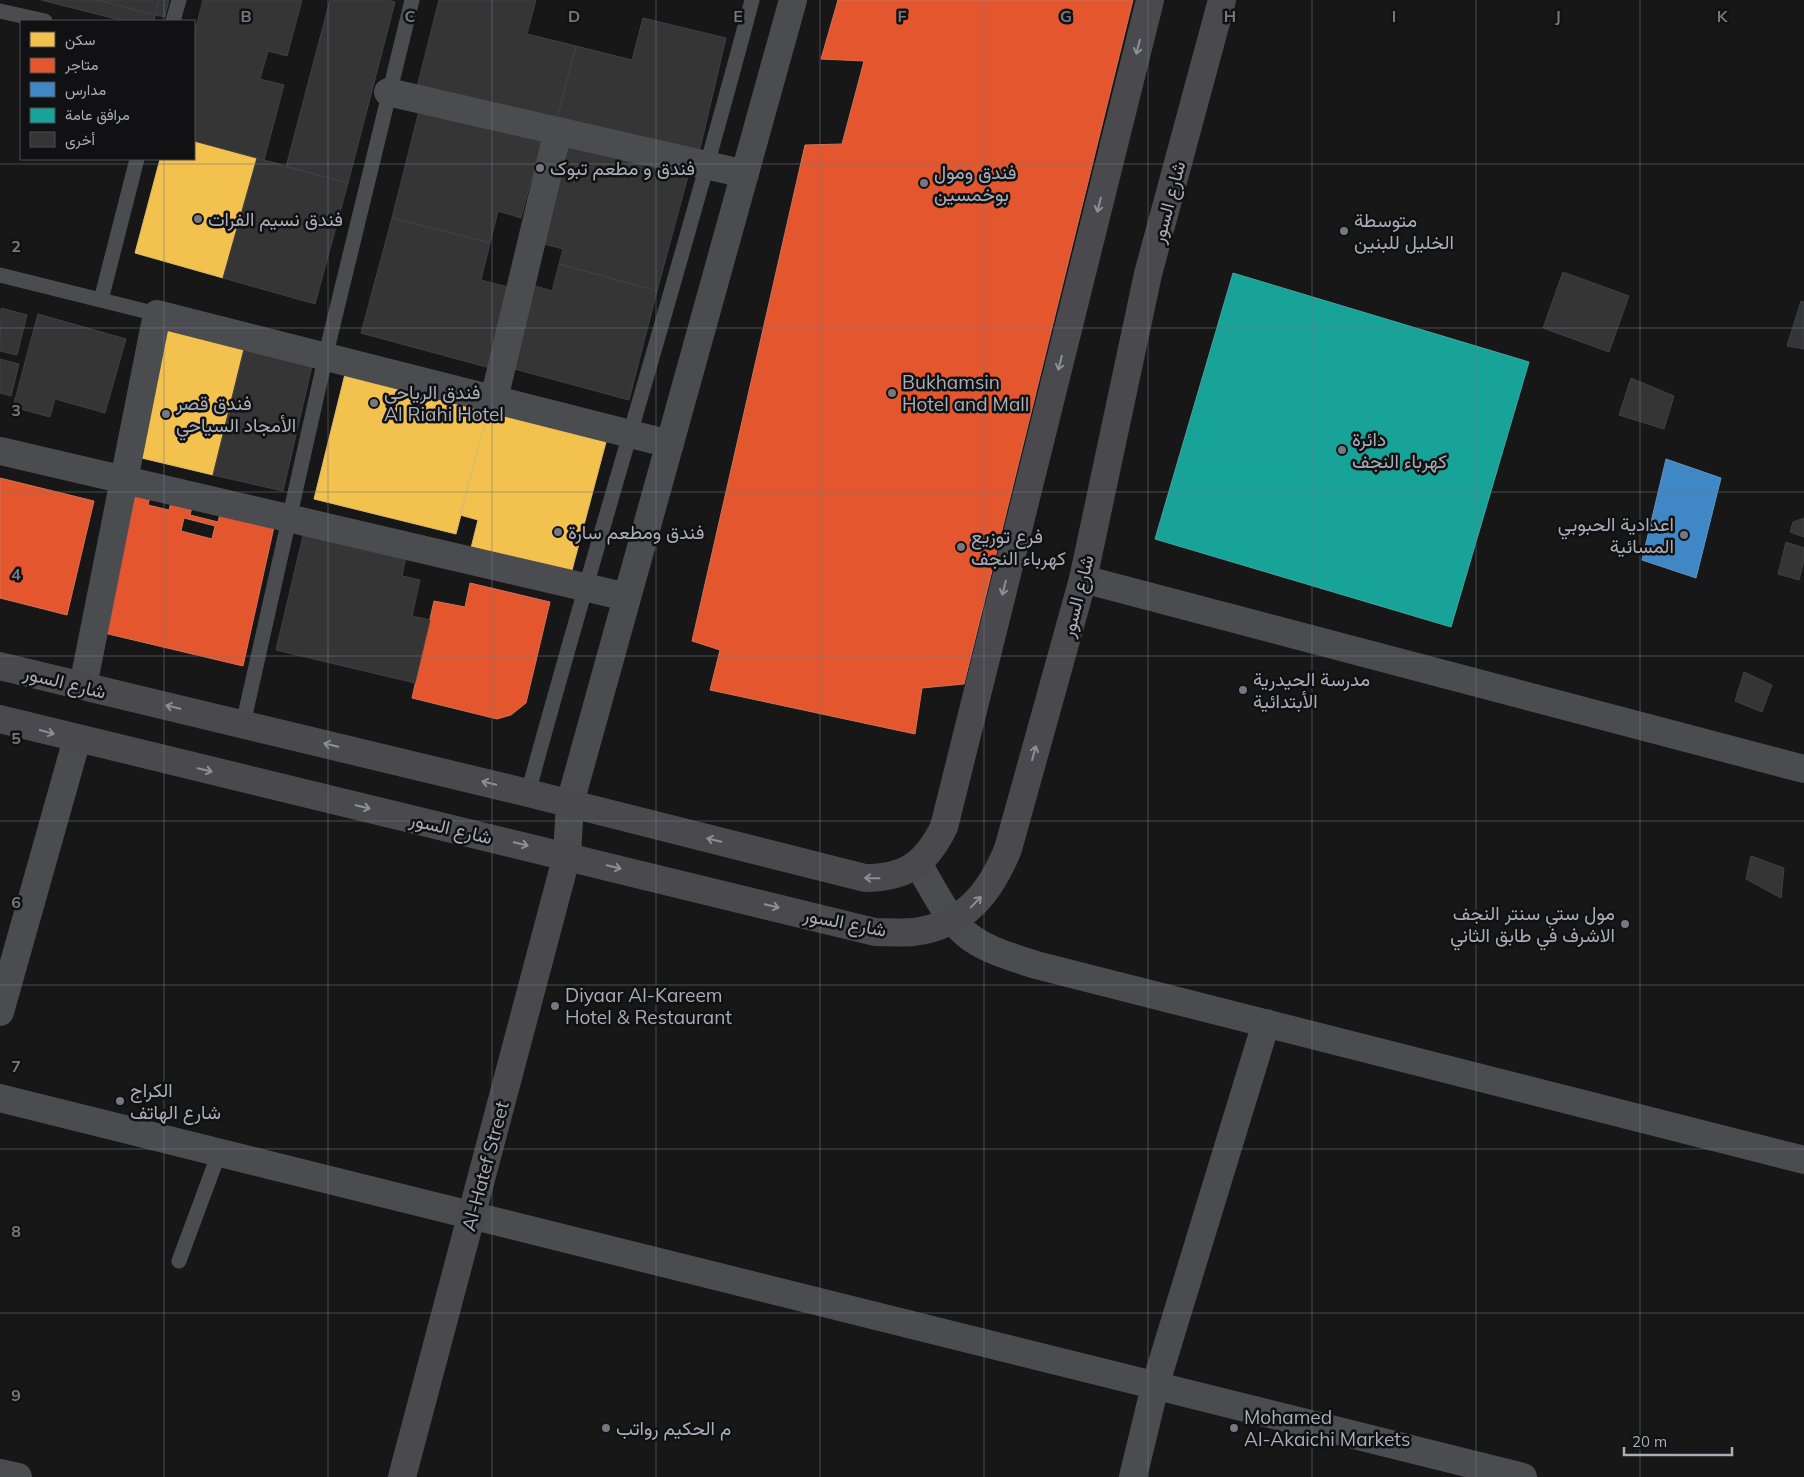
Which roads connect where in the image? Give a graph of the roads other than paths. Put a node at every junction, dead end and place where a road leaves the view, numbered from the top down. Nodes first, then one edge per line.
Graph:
1 (179, 0) edge
2 (412, 0) edge
3 (752, 0) edge
4 (793, 0) edge
5 (1150, 0) edge
6 (1222, 0) edge
7 (0, 11) edge
8 (40, 20) edge
9 (173, 20) edge
10 (388, 92) junction
11 (558, 131) junction
12 (137, 160) edge
13 (708, 166) junction
14 (744, 174) junction
15 (0, 275) edge
16 (100, 300) junction
17 (157, 314) junction
18 (327, 357) junction
19 (494, 399) junction
20 (628, 433) junction
21 (670, 444) junction
22 (0, 451) edge
23 (124, 480) junction
24 (290, 518) junction
25 (1082, 579) junction
26 (584, 587) junction
27 (627, 597) junction
28 (0, 666) edge
29 (82, 686) junction
30 (0, 719) edge
31 (243, 724) junction
32 (77, 740) junction
33 (1804, 769) edge
34 (528, 793) junction
35 (570, 803) junction
36 (567, 855) junction
37 (918, 864) junction
38 (953, 920) junction
39 (0, 1012) edge
40 (1266, 1023) junction
41 (0, 1098) edge
42 (218, 1153) junction
43 (1804, 1160) edge
44 (471, 1216) junction
45 (179, 1261) dead end
46 (1155, 1386) junction
47 (0, 1473) edge
48 (18, 1477) edge
49 (402, 1477) edge
50 (1133, 1477) edge
51 (1522, 1477) edge

1 - 9 lane
2 - 10 lane
3 - 13 lane
4 - 14 street
5 -> 37 street, شارع السور
6 - 25 street, شارع السور
7 - 8 lane
10 - 11 street
10 - 18 lane
11 - 13 street
11 - 19 street
12 - 16 lane
13 - 14 street
13 - 20 lane
14 - 21 street
15 - 16 lane
16 - 17 lane
17 - 18 street
17 - 23 street
18 - 19 street
18 - 24 lane
19 - 20 street
20 - 21 street
20 - 26 lane
21 - 27 street
22 - 23 street
23 - 24 street
23 - 29 street
24 - 26 street
24 - 31 lane
25 - 33 street
38 -> 25 street, شارع السور
26 - 27 street
26 - 34 lane
27 - 35 street
28 - 29 street, شارع السور
31 -> 29 street, شارع السور
30 -> 32 street, شارع السور
34 -> 31 street, شارع السور
32 -> 36 street, شارع السور
32 - 39 street
34 - 35 street, شارع السور
35 - 36 street
37 -> 35 street, شارع السور
36 -> 38 street, شارع السور
36 - 44 street, Al-Hatef Street
37 - 38 street
38 - 40 street
40 - 43 street
40 - 46 street
41 - 42 street
42 - 44 street
42 - 45 lane
44 - 46 street
44 - 49 street, Al-Hatef Street
46 - 50 street
46 - 51 street
47 - 48 street

